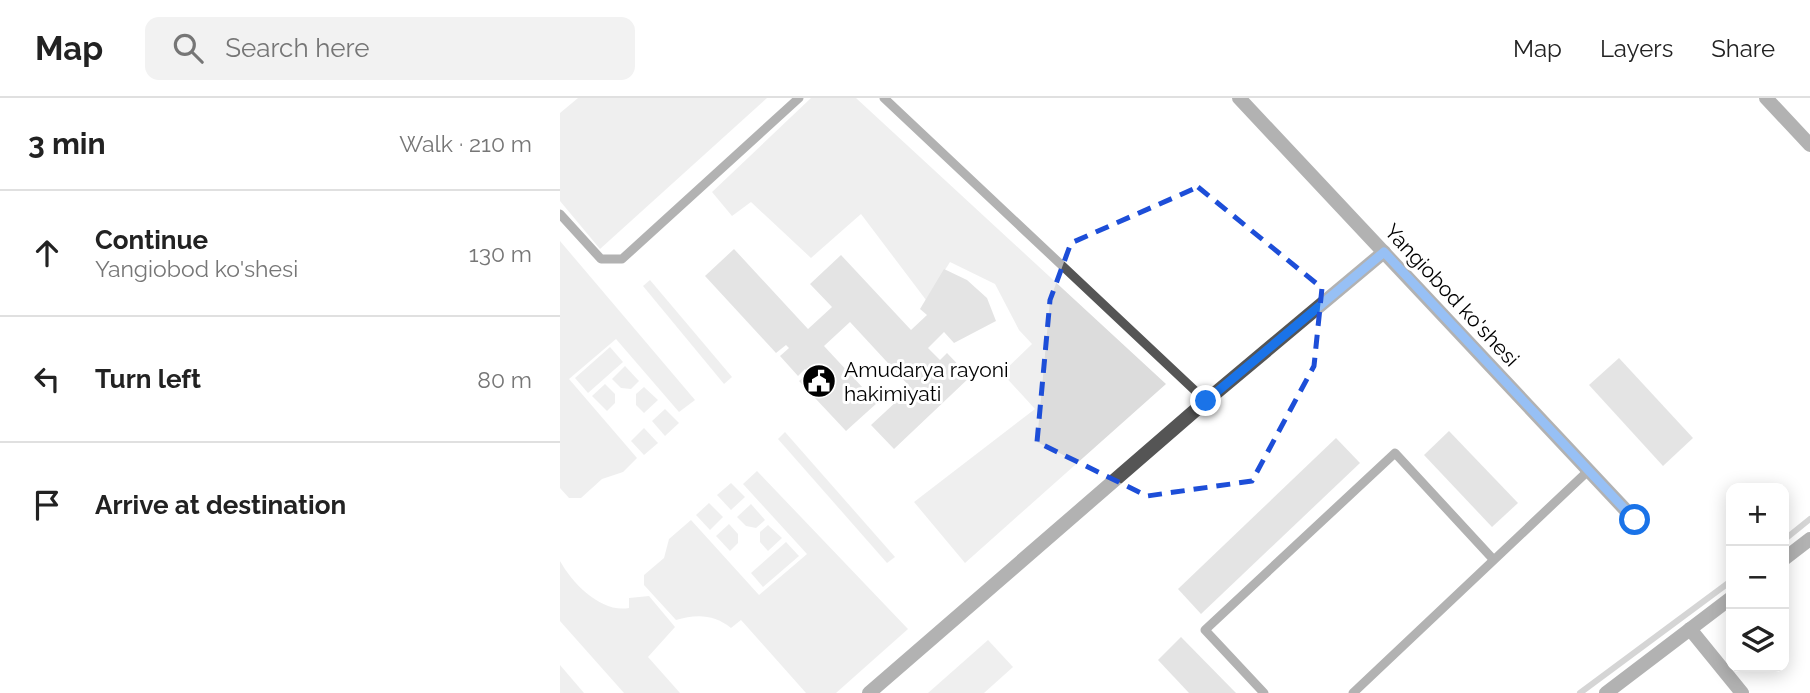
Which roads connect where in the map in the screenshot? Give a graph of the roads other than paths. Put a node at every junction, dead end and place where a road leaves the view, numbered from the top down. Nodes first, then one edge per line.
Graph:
1 (799, 98) edge
2 (884, 98) edge
3 (1239, 98) edge
4 (1766, 98) edge
5 (1810, 145) edge
6 (560, 214) edge
7 (1384, 252) junction
8 (1206, 401) junction
9 (1588, 471) junction
10 (1635, 520) dead end
11 (1810, 539) edge
12 (1789, 555) edge
13 (1492, 558) junction
14 (1726, 602) edge
15 (1690, 629) junction
16 (869, 693) edge
17 (1264, 693) edge
18 (1353, 693) edge
19 (1606, 693) edge
20 (1742, 693) edge

1 - 6 lane
2 - 8 lane
3 - 7 street, Yangiobod ko'shesi
4 - 5 street
7 - 8 street
7 - 9 street, Yangiobod ko'shesi
8 - 16 street
9 - 10 street, Yangiobod ko'shesi
9 - 13 lane
11 - 12 street
13 - 17 lane
13 - 18 lane
14 - 15 street
15 - 19 street
15 - 20 street

